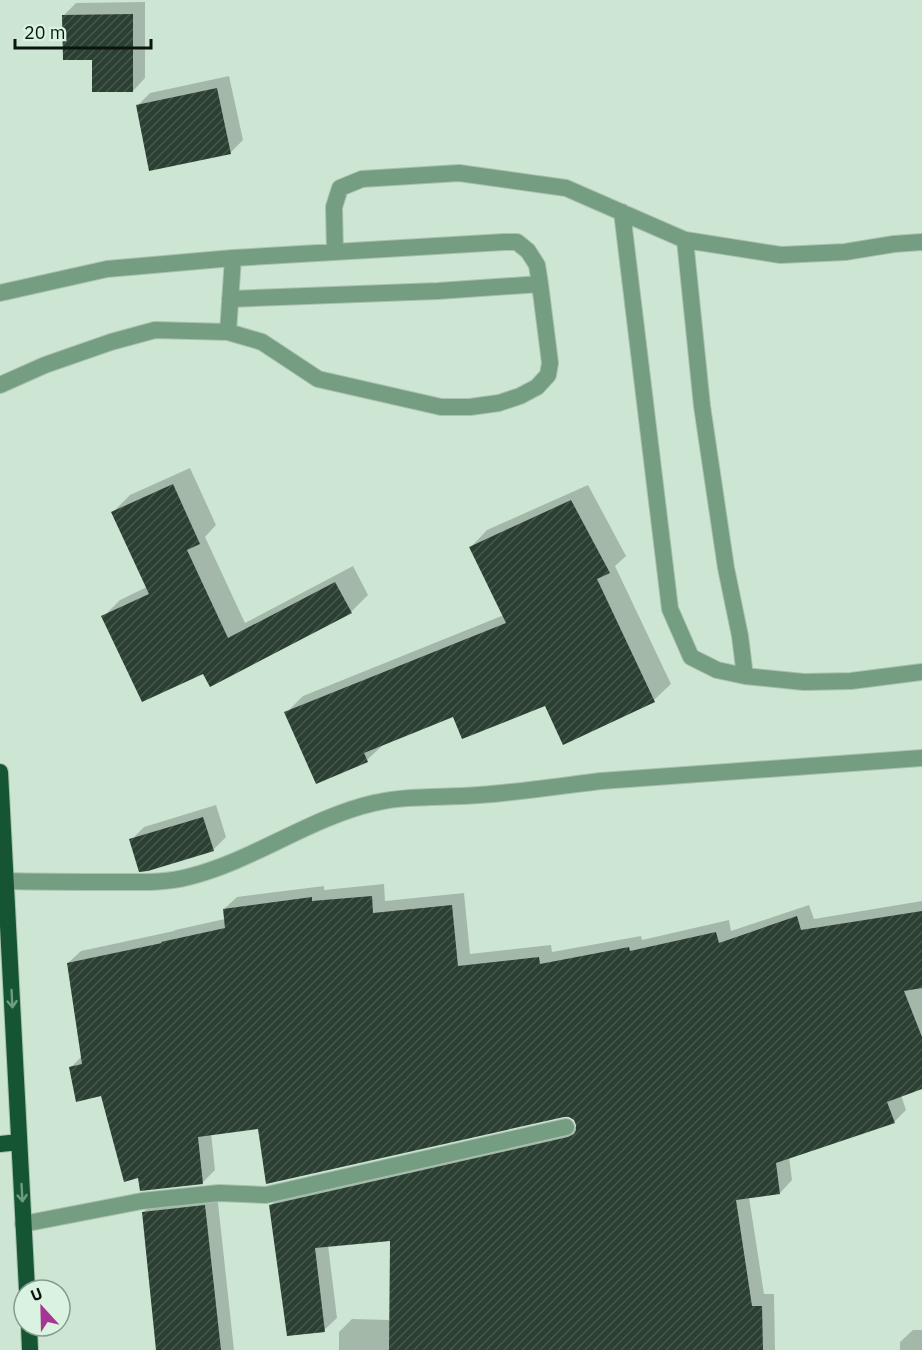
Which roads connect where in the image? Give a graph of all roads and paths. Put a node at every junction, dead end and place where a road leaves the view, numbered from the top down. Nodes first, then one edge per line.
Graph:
1 (622, 212) junction
2 (685, 240) junction
3 (922, 242) edge
4 (335, 252) junction
5 (233, 258) junction
6 (540, 284) junction
7 (0, 293) edge
8 (230, 299) junction
9 (228, 332) junction
10 (0, 385) edge
11 (922, 672) edge
12 (745, 676) junction
13 (922, 758) edge
14 (0, 772) edge
15 (6, 881) junction
16 (566, 1127) dead end
17 (19, 1142) junction
18 (0, 1144) edge
19 (23, 1224) junction
20 (26, 1278) edge

1 - 2 street
1 - 4 street
1 - 12 street
2 - 3 street
2 - 12 street
4 - 5 street
4 - 6 street
5 - 7 street
5 - 8 street
6 - 8 street
6 - 9 street
8 - 9 street
9 - 10 street
11 - 12 street
13 - 15 street
14 - 15 highway
15 -> 17 highway
16 - 19 street
17 - 18 highway
17 -> 19 highway
19 - 20 highway

